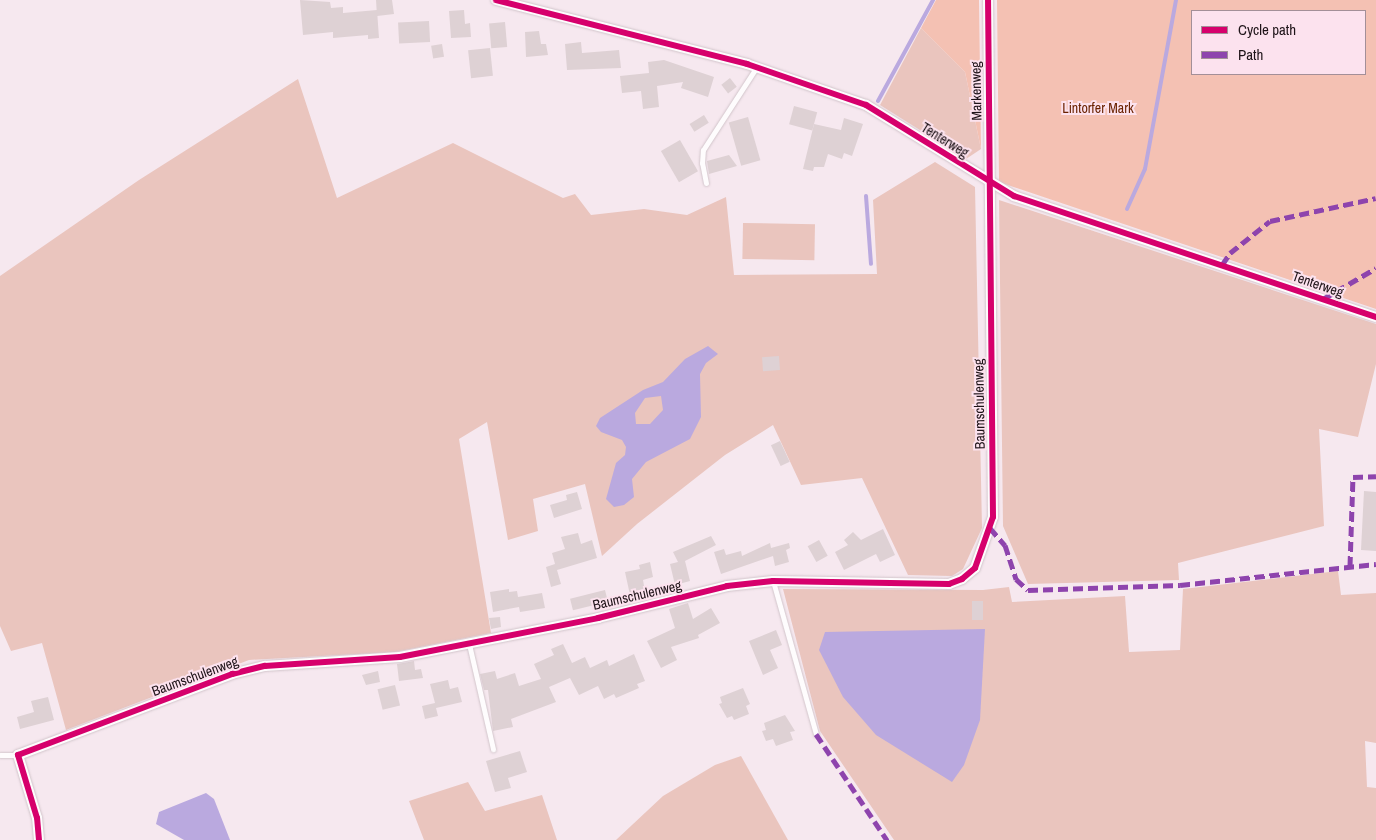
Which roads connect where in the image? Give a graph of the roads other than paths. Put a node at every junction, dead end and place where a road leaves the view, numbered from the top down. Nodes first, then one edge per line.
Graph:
1 (496, 0) edge
2 (988, 0) edge
3 (756, 68) junction
4 (706, 182) dead end
5 (989, 182) junction
6 (1376, 317) edge
7 (773, 581) junction
8 (469, 643) junction
9 (816, 734) dead end
10 (493, 749) dead end
11 (0, 755) edge
12 (18, 755) junction
13 (39, 840) edge

1 - 3 street, Tenterweg
2 - 5 street, Markenweg
3 - 4 lane
3 - 5 street, Tenterweg
5 - 6 street, Tenterweg
5 - 7 street, Baumschulenweg
7 - 8 street, Baumschulenweg
7 - 9 lane
8 - 10 lane
8 - 12 street, Baumschulenweg
11 - 12 lane
12 - 13 street

